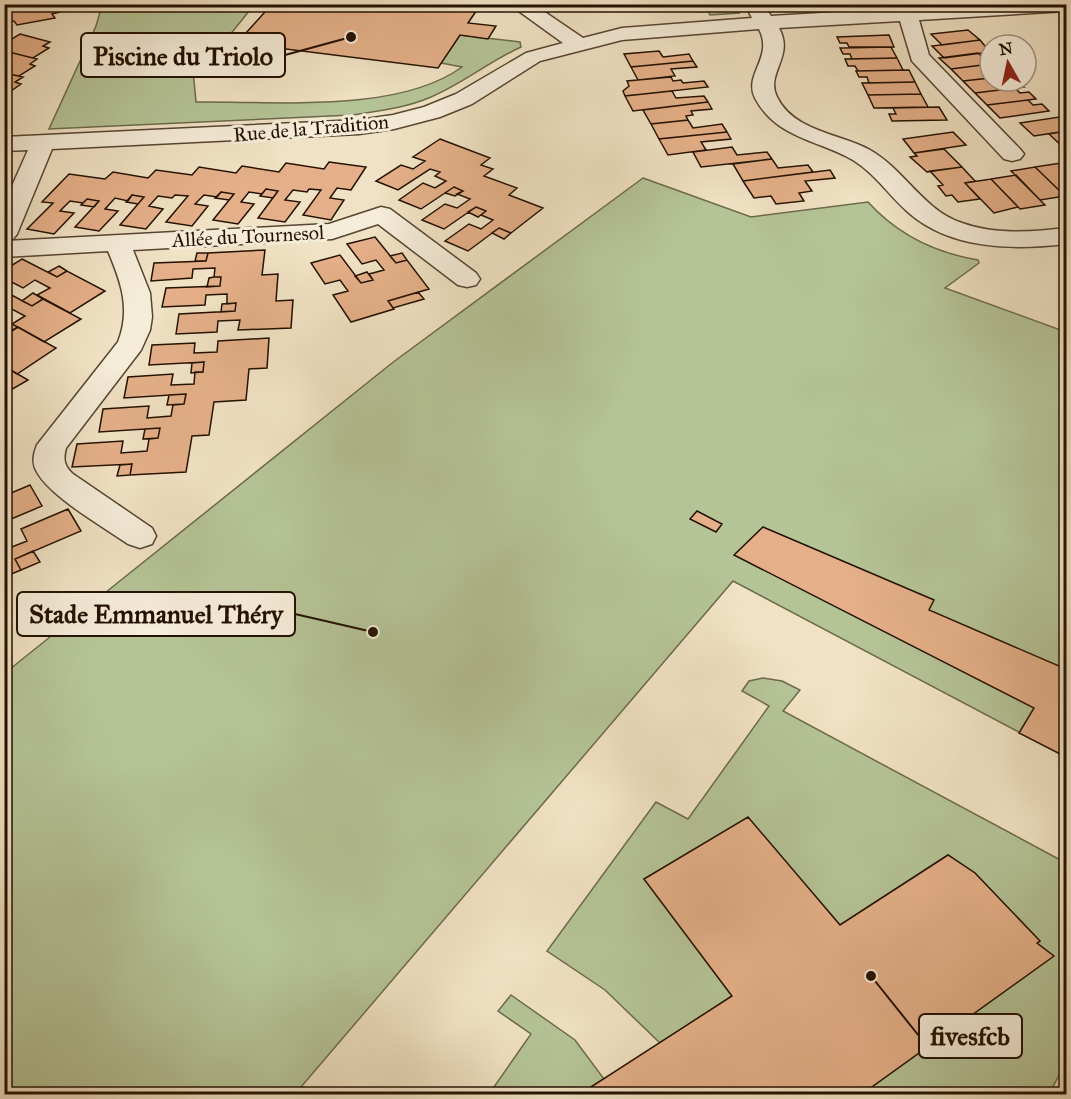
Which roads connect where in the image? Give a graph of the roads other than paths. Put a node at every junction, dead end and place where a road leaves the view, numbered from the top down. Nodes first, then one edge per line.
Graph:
1 (519, 4) edge
2 (1066, 5) edge
3 (759, 14) edge
4 (906, 15) junction
5 (580, 45) junction
6 (43, 143) junction
7 (4, 144) edge
8 (1012, 154) dead end
9 (4, 234) edge
10 (1066, 236) edge
11 (117, 243) junction
12 (4, 249) edge
13 (467, 279) dead end
14 (140, 536) dead end

1 - 5 street
2 - 4 street, Rue de la Tradition
3 - 4 street, Rue de la Tradition
3 - 5 street, Rue de la Tradition
3 - 10 street
4 - 8 street
5 - 6 street, Rue de la Tradition
6 - 7 street, Rue de la Tradition
6 - 9 street
11 - 12 street, Allée du Tournesol
11 - 13 street, Allée du Tournesol
11 - 14 street

